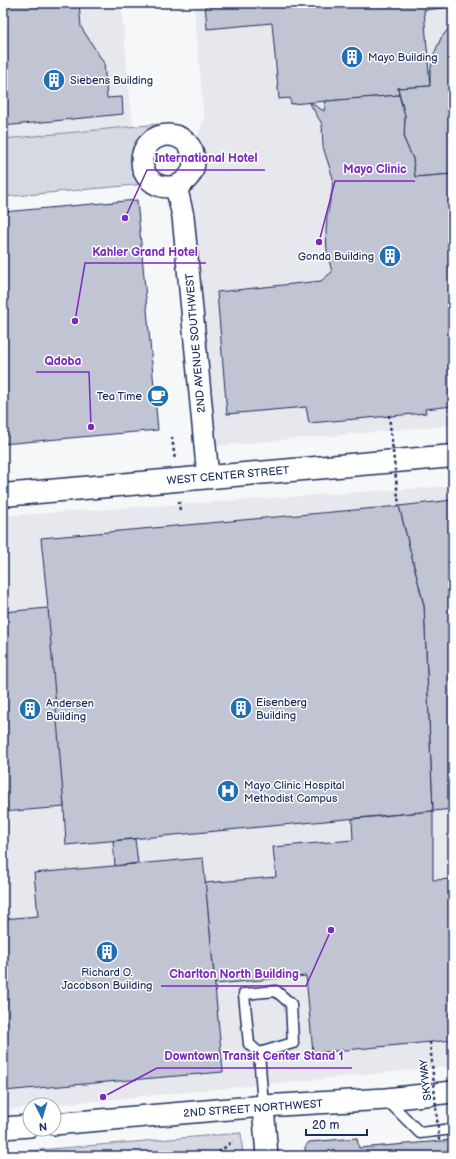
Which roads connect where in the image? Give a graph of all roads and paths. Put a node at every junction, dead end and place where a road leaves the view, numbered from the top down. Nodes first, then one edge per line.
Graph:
1 (9, 179) dead end
2 (3, 180) edge
3 (176, 186) dead end
4 (389, 415) dead end
5 (453, 456) edge
6 (208, 477) junction
7 (3, 495) edge
8 (399, 506) dead end
9 (430, 1042) dead end
10 (259, 1053) junction
11 (453, 1092) edge
12 (386, 1099) junction
13 (263, 1106) junction
14 (62, 1123) edge
15 (22, 1127) edge
16 (3, 1128) edge
17 (453, 1129) edge
18 (439, 1140) dead end
19 (233, 1141) dead end
20 (214, 1156) edge
21 (267, 1156) edge

1 - 2 path
3 - 6 street, 2ND AVENUE SOUTHWEST
4 - 8 path, bridge
5 - 6 street, WEST CENTER STREET
6 - 7 street, WEST CENTER STREET
9 - 18 path, SKYWAY, bridge
10 - 10 lane
10 - 13 lane
11 - 12 street, 2ND STREET NORTHWEST
12 - 13 street, 2ND STREET NORTHWEST
12 - 17 lane
13 - 14 street, 2ND STREET NORTHWEST
13 - 21 street
15 - 16 street
19 - 20 path

